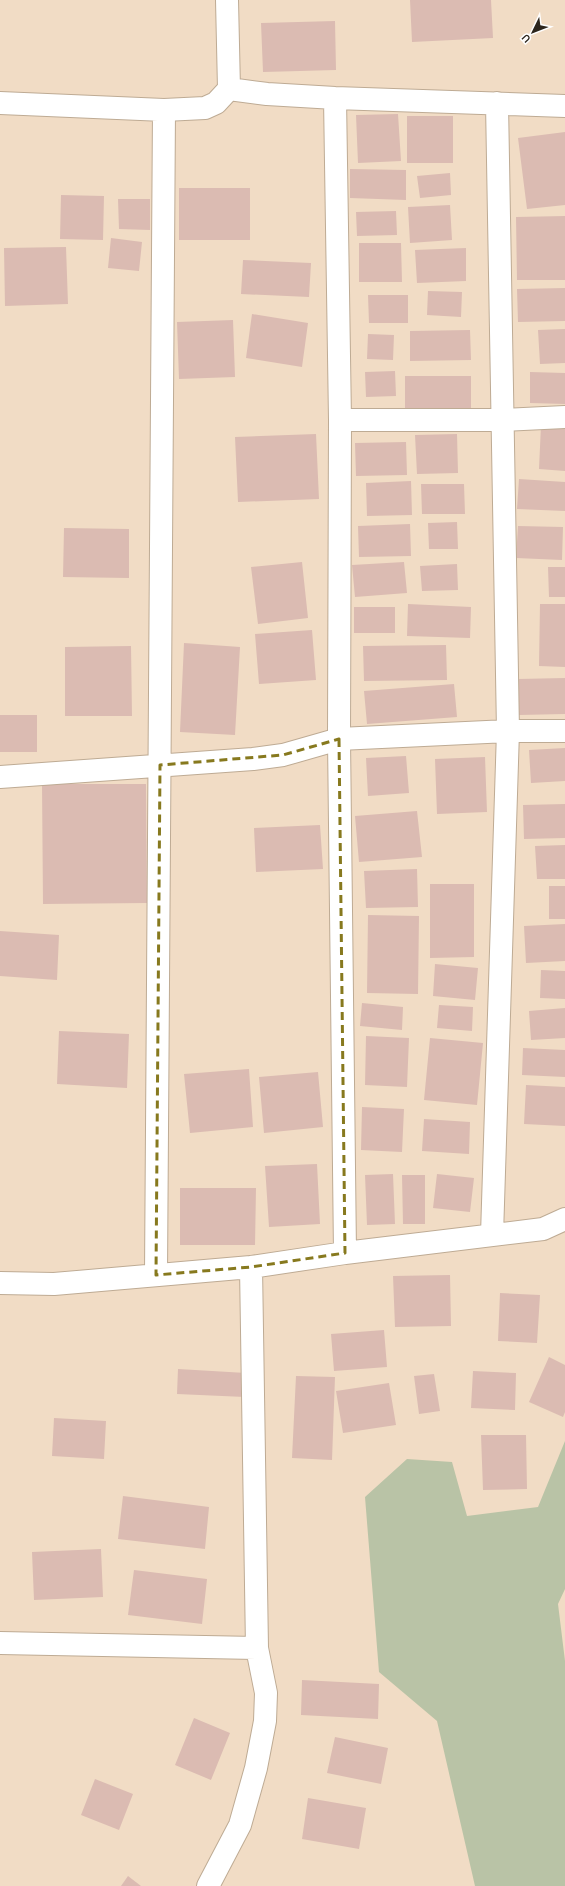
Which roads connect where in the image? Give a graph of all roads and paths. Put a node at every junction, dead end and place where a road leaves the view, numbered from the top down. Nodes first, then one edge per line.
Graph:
1 (227, 0) edge
2 (229, 90) junction
3 (335, 98) junction
4 (0, 103) edge
5 (497, 104) junction
6 (565, 106) edge
7 (164, 110) junction
8 (565, 417) edge
9 (340, 420) junction
10 (503, 420) junction
11 (508, 731) junction
12 (565, 731) edge
13 (339, 739) junction
14 (160, 765) junction
15 (0, 777) edge
16 (565, 1219) edge
17 (492, 1235) junction
18 (345, 1253) junction
19 (251, 1267) junction
20 (156, 1275) junction
21 (0, 1283) edge
22 (0, 1643) edge
23 (257, 1648) junction
24 (208, 1886) edge

1 - 2 street
2 - 3 street
2 - 7 street
3 - 5 street
3 - 9 street
4 - 7 street
5 - 6 street
5 - 10 street
7 - 14 street
8 - 10 street
9 - 10 street
9 - 13 street
10 - 11 street
11 - 12 street
11 - 13 street
11 - 17 street
13 - 14 street
13 - 18 street
14 - 15 street
14 - 20 street
16 - 17 street
17 - 18 street
18 - 19 street
19 - 20 street
19 - 23 street
20 - 21 street
22 - 23 street
23 - 24 street

